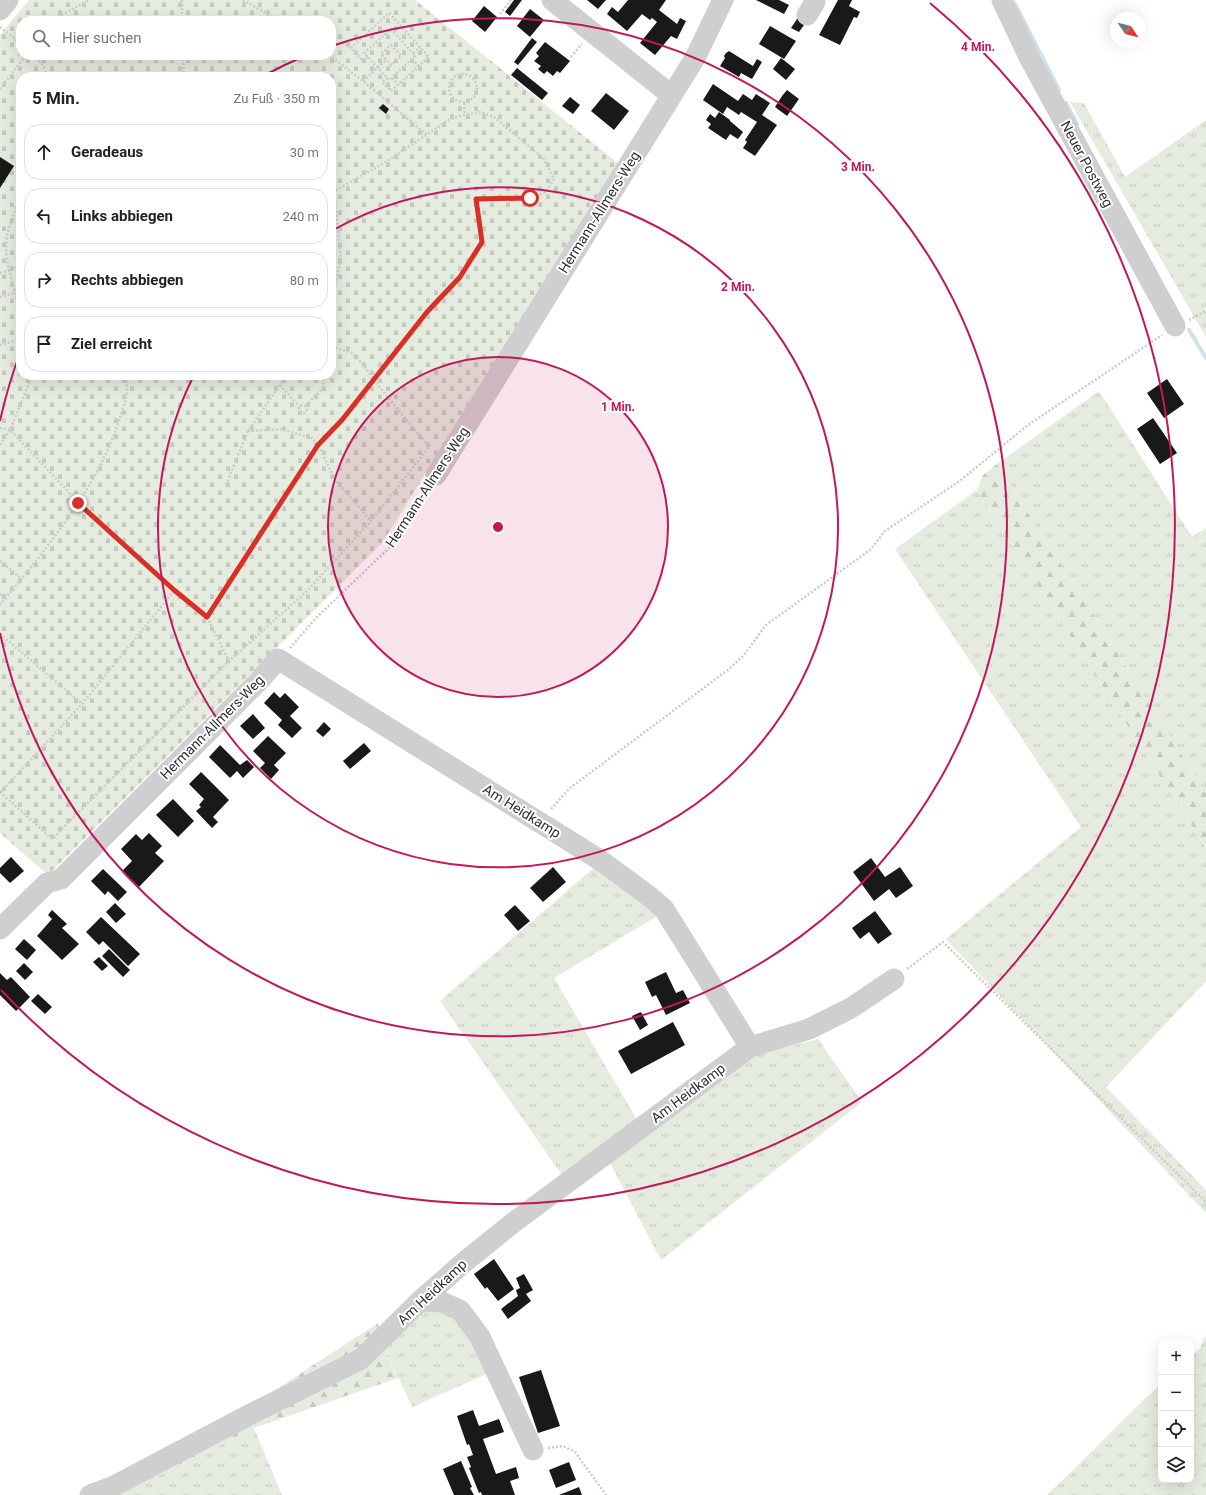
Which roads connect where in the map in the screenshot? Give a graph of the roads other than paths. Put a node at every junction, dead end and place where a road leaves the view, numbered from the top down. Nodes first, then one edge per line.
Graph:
1 (8, 0) edge
2 (552, 0) edge
3 (723, 0) edge
4 (1002, 0) edge
5 (0, 10) edge
6 (671, 95) junction
7 (1175, 326) road end
8 (436, 475) road end
9 (278, 659) joint
10 (0, 929) edge
11 (894, 979) road end
12 (750, 1047) junction
13 (420, 1300) junction
14 (533, 1450) road end
15 (90, 1495) edge

1 - 5 street
2 - 6 street
3 - 6 street, Hermann-Allmers-Weg
4 - 7 street, Neuer Postweg
6 - 8 street, Hermann-Allmers-Weg
9 - 10 street, Hermann-Allmers-Weg
9 - 12 street, Am Heidkamp
11 - 12 street, Am Heidkamp
12 - 13 street, Am Heidkamp
13 - 14 street
13 - 15 street, Am Heidkamp

